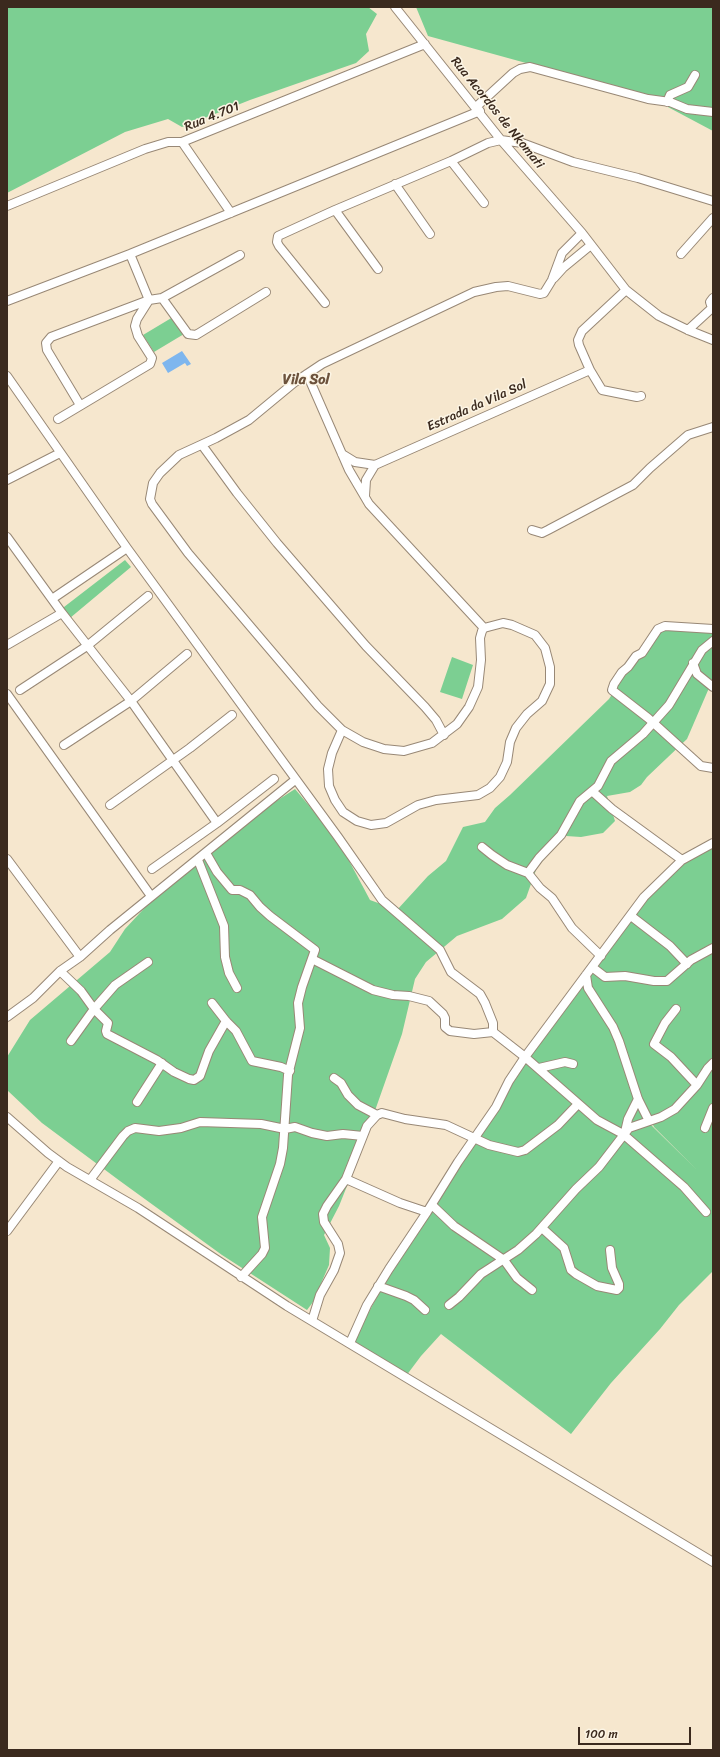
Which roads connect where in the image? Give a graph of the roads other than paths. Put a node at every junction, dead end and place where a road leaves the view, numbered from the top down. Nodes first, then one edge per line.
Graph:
1 (395, 7) edge
2 (425, 44) junction
3 (695, 75) dead end
4 (668, 102) junction
5 (478, 109) junction
6 (713, 112) edge
7 (501, 140) junction
8 (182, 142) junction
9 (451, 161) junction
10 (395, 184) junction
11 (713, 201) edge
12 (484, 203) dead end
13 (7, 206) edge
14 (335, 210) junction
15 (231, 213) junction
16 (713, 218) edge
17 (582, 233) junction
18 (430, 234) dead end
19 (591, 245) junction
20 (130, 254) junction
21 (681, 254) dead end
22 (240, 255) dead end
23 (378, 268) dead end
24 (552, 280) junction
25 (626, 290) junction
26 (266, 292) dead end
27 (162, 298) junction
28 (713, 298) edge
29 (148, 300) junction
30 (7, 301) edge
31 (326, 303) dead end
32 (688, 330) junction
33 (713, 340) edge
34 (590, 370) junction
35 (307, 374) junction
36 (8, 379) edge
37 (641, 396) dead end
38 (80, 405) junction
39 (58, 420) dead end
40 (713, 427) edge
41 (202, 445) junction
42 (60, 453) junction
43 (342, 454) junction
44 (375, 465) junction
45 (7, 480) edge
46 (365, 497) junction
47 (532, 530) dead end
48 (7, 537) edge
49 (127, 548) junction
50 (148, 596) dead end
51 (52, 599) junction
52 (62, 613) junction
53 (484, 628) junction
54 (713, 629) edge
55 (713, 641) edge
56 (7, 645) edge
57 (87, 646) junction
58 (187, 654) dead end
59 (693, 664) junction
60 (713, 687) edge
61 (20, 690) dead end
62 (7, 694) edge
63 (131, 701) junction
64 (232, 715) dead end
65 (653, 723) junction
66 (342, 730) junction
67 (444, 735) junction
68 (64, 745) dead end
69 (173, 760) junction
70 (713, 768) edge
71 (274, 779) dead end
72 (295, 780) junction
73 (592, 791) junction
74 (110, 805) dead end
75 (217, 823) junction
76 (713, 843) edge
77 (482, 846) dead end
78 (206, 853) junction
79 (7, 859) edge
80 (198, 860) junction
81 (682, 860) junction
82 (152, 869) dead end
83 (528, 873) junction
84 (151, 896) junction
85 (631, 916) junction
86 (713, 948) edge
87 (601, 956) junction
88 (80, 958) junction
89 (312, 959) junction
90 (148, 962) dead end
91 (687, 964) junction
92 (592, 967) junction
93 (60, 971) junction
94 (586, 976) junction
95 (237, 988) dead end
96 (212, 1003) dead end
97 (94, 1009) junction
98 (676, 1009) dead end
99 (8, 1014) edge
100 (226, 1021) junction
101 (492, 1032) junction
102 (71, 1041) dead end
103 (525, 1056) junction
104 (162, 1063) junction
105 (573, 1064) dead end
106 (539, 1068) junction
107 (711, 1068) edge
108 (290, 1071) junction
109 (334, 1078) dead end
110 (697, 1085) junction
111 (638, 1099) junction
112 (137, 1102) dead end
113 (578, 1104) junction
114 (713, 1108) edge
115 (377, 1115) junction
116 (7, 1116) edge
117 (649, 1121) junction
118 (705, 1128) dead end
119 (285, 1129) junction
120 (624, 1133) junction
121 (363, 1136) junction
122 (475, 1139) junction
123 (59, 1161) junction
124 (346, 1179) junction
125 (90, 1180) junction
126 (430, 1209) junction
127 (706, 1212) dead end
128 (542, 1228) junction
129 (7, 1231) edge
130 (610, 1250) dead end
131 (504, 1260) junction
132 (241, 1277) junction
133 (378, 1286) junction
134 (532, 1290) dead end
135 (449, 1305) dead end
136 (425, 1310) dead end
137 (312, 1321) junction
138 (350, 1343) junction
139 (713, 1562) edge

1 - 2 street, Rua Acordos de Nkomati
2 - 5 street, Rua Acordos de Nkomati
2 - 8 street, Rua 4.701
3 - 4 street
4 - 5 street
4 - 6 street
5 - 7 street, Rua Acordos de Nkomati
5 - 15 street
7 - 9 street
7 - 11 street
7 - 17 street, Rua Acordos de Nkomati
8 - 13 street, Rua 4.701
8 - 15 street
9 - 10 street
9 - 12 street
10 - 14 street
10 - 18 street
14 - 23 street
14 - 31 street
15 - 20 street
16 - 21 street
17 - 19 street, Rua Acordos de Nkomati
17 - 24 street
19 - 24 street
19 - 25 street, Rua Acordos de Nkomati
20 - 29 street
20 - 30 street
22 - 27 street
24 - 35 street
25 - 32 street, Rua Acordos de Nkomati
25 - 34 street
26 - 27 street
27 - 29 street
28 - 32 street
29 - 38 street
29 - 38 street
32 - 33 street, Rua Acordos de Nkomati
34 - 37 street
34 - 44 street, Estrada da Vila Sol
35 - 41 street
35 - 43 street
36 - 42 street
38 - 39 street
40 - 47 street
41 - 66 street
41 - 67 street
42 - 45 street
42 - 49 street
43 - 44 street
43 - 46 street
44 - 46 street
46 - 53 street
48 - 51 street
49 - 51 street
49 - 72 street
50 - 57 street
51 - 52 street
52 - 56 street
52 - 57 street
53 - 66 street
53 - 67 street
54 - 65 street
55 - 59 street
57 - 61 street
57 - 63 street
58 - 63 street
59 - 60 street
59 - 65 street
62 - 84 street
63 - 68 street
63 - 69 street
64 - 69 street
65 - 70 street
65 - 73 street
66 - 67 street
69 - 74 street
69 - 75 street
71 - 75 street
72 - 78 street
72 - 101 street
73 - 81 street
73 - 83 street
75 - 82 street
76 - 81 street
77 - 83 street
78 - 80 street
78 - 89 street
79 - 88 street
80 - 84 street
80 - 95 street
81 - 85 street
83 - 87 street
84 - 88 street
85 - 87 street
85 - 91 street
86 - 91 street
87 - 92 street
88 - 93 street
89 - 101 street
89 - 108 street
90 - 97 street
91 - 92 street
92 - 94 street
93 - 97 street
93 - 99 street
94 - 103 street
94 - 111 street
96 - 100 street
97 - 102 street
97 - 104 street
98 - 110 street
100 - 104 street
100 - 108 street
101 - 103 street
103 - 106 street
103 - 122 street
104 - 112 street
105 - 106 street
106 - 113 street
107 - 110 street
108 - 119 street
109 - 115 street
110 - 117 street
111 - 117 street
111 - 120 street
113 - 120 street
113 - 122 street
114 - 118 street
115 - 121 street
115 - 122 street
116 - 123 street
117 - 120 street
119 - 121 street
119 - 125 street
119 - 132 street
120 - 127 street
120 - 128 street
121 - 124 street
122 - 126 street
123 - 125 street
123 - 129 street
124 - 126 street
124 - 137 street
125 - 132 street
126 - 131 street
126 - 133 street
128 - 130 street
128 - 131 street
131 - 134 street
131 - 135 street
132 - 137 street
133 - 136 street
133 - 138 street
137 - 138 street
138 - 139 street

